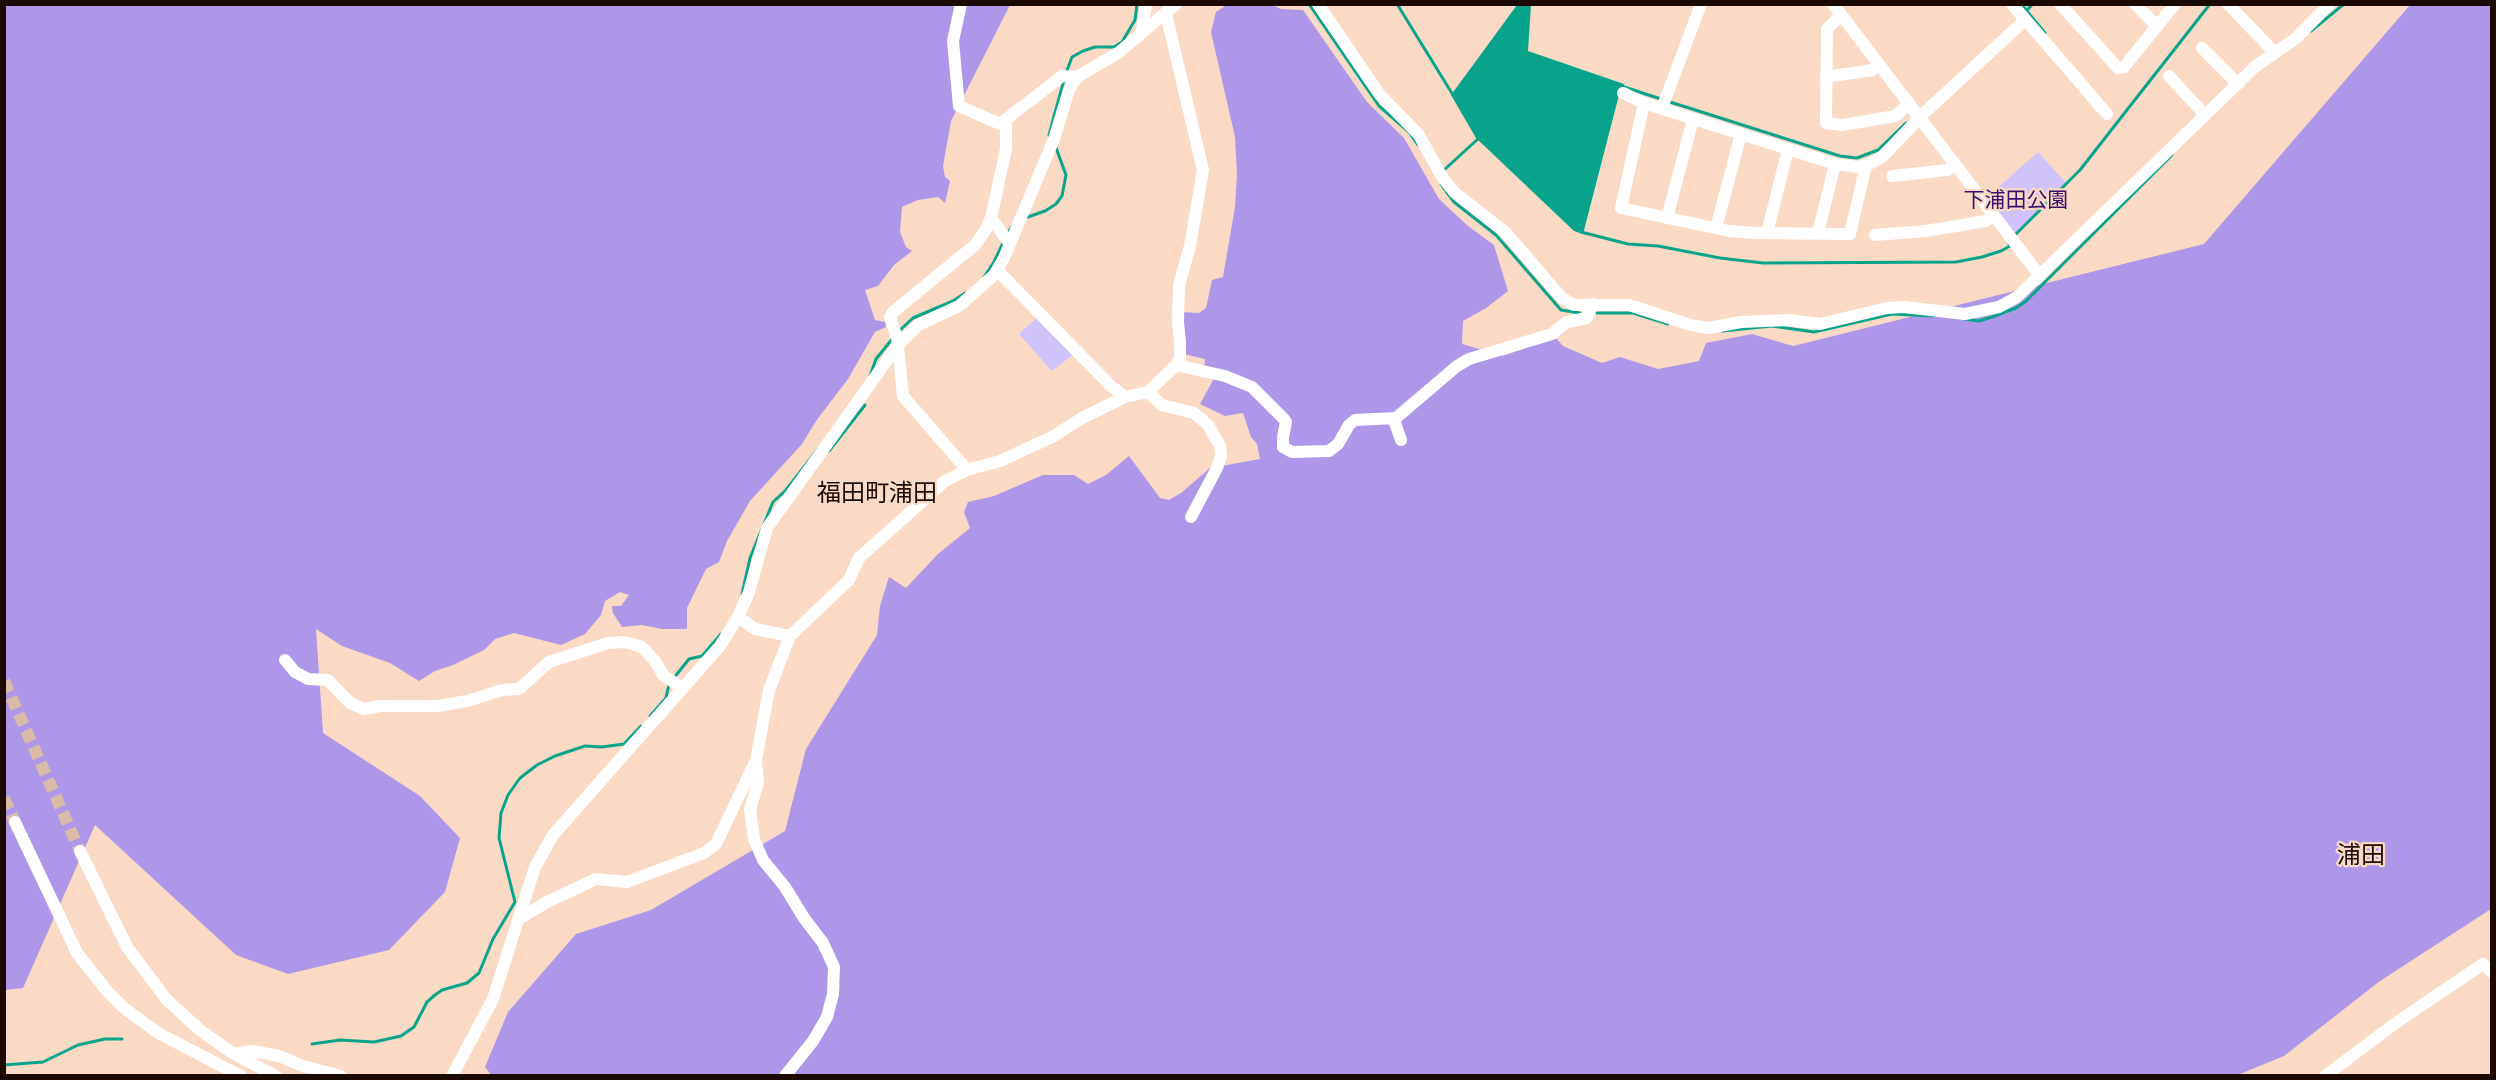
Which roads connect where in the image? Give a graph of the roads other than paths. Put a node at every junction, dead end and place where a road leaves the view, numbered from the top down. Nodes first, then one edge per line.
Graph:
1 (961, 4) edge
2 (1146, 4) edge
3 (1176, 4) edge
4 (1318, 4) edge
5 (1701, 4) edge
6 (2060, 4) edge
7 (2135, 4) edge
8 (2175, 4) edge
9 (2228, 4) edge
10 (2330, 4) edge
11 (1166, 14) junction
12 (1837, 14) edge
13 (2020, 14) edge
14 (2157, 26) junction
15 (1142, 31) junction
16 (2202, 48) dead end
17 (2275, 53) junction
18 (1877, 67) junction
19 (1069, 76) junction
20 (2169, 76) dead end
21 (1826, 77) junction
22 (2238, 84) junction
23 (1623, 93) dead end
24 (1644, 102) junction
25 (1664, 102) junction
26 (1913, 113) junction
27 (2107, 114) dead end
28 (2205, 115) junction
29 (1693, 119) junction
30 (1006, 120) junction
31 (1741, 134) junction
32 (1788, 149) junction
33 (1835, 164) junction
34 (1866, 165) junction
35 (1952, 166) junction
36 (1892, 176) dead end
37 (1991, 217) junction
38 (991, 218) junction
39 (1667, 218) junction
40 (1716, 228) junction
41 (1767, 233) junction
42 (1818, 233) junction
43 (1875, 235) dead end
44 (1006, 240) junction
45 (997, 270) junction
46 (2040, 276) junction
47 (1593, 304) junction
48 (896, 338) junction
49 (1176, 365) junction
50 (1149, 392) junction
51 (1125, 397) junction
52 (1396, 418) junction
53 (1401, 440) dead end
54 (967, 470) junction
55 (1191, 517) dead end
56 (738, 617) junction
57 (790, 636) junction
58 (285, 660) dead end
59 (675, 683) junction
60 (756, 760) junction
61 (15, 822) tunnel mouth
62 (80, 851) tunnel mouth
63 (520, 918) junction
64 (2492, 972) edge
65 (234, 1054) junction
66 (241, 1076) edge
67 (276, 1076) edge
68 (341, 1076) edge
69 (452, 1076) edge
70 (785, 1076) edge
71 (2325, 1076) edge

1 - 30 street
2 - 15 street
3 - 11 street
4 - 47 street
5 - 25 street
6 - 14 street
7 - 14 street
8 - 14 street
9 - 17 street
10 - 17 street
11 - 15 street
11 - 49 street
12 - 18 street
12 - 21 street
13 - 26 street
13 - 27 street
15 - 19 street
16 - 22 street
17 - 22 street
18 - 21 street
18 - 26 street
19 - 30 street
19 - 44 street
20 - 28 street
21 - 26 street
22 - 28 street
23 - 24 street
24 - 25 street
24 - 39 street
25 - 29 street
26 - 34 street
26 - 35 street
28 - 46 street
29 - 31 street
29 - 39 street
30 - 38 street
31 - 32 street
31 - 40 street
32 - 33 street
32 - 41 street
33 - 34 street
33 - 42 street
34 - 42 street
35 - 36 street
35 - 37 street
37 - 43 street
37 - 46 street
38 - 44 street
38 - 48 street
39 - 40 street
40 - 41 street
41 - 42 street
44 - 45 street
45 - 48 street
45 - 51 street
46 - 47 street
47 - 52 street
48 - 54 street
48 - 56 street
49 - 50 street
49 - 52 street
50 - 51 street
50 - 55 street
51 - 54 street
52 - 53 street
54 - 57 street
56 - 57 street
56 - 59 street
57 - 60 street
58 - 59 street
59 - 63 street
60 - 63 street
60 - 70 street
61 - 66 street
62 - 65 street
63 - 69 street
64 - 71 street
65 - 67 street
65 - 68 street

